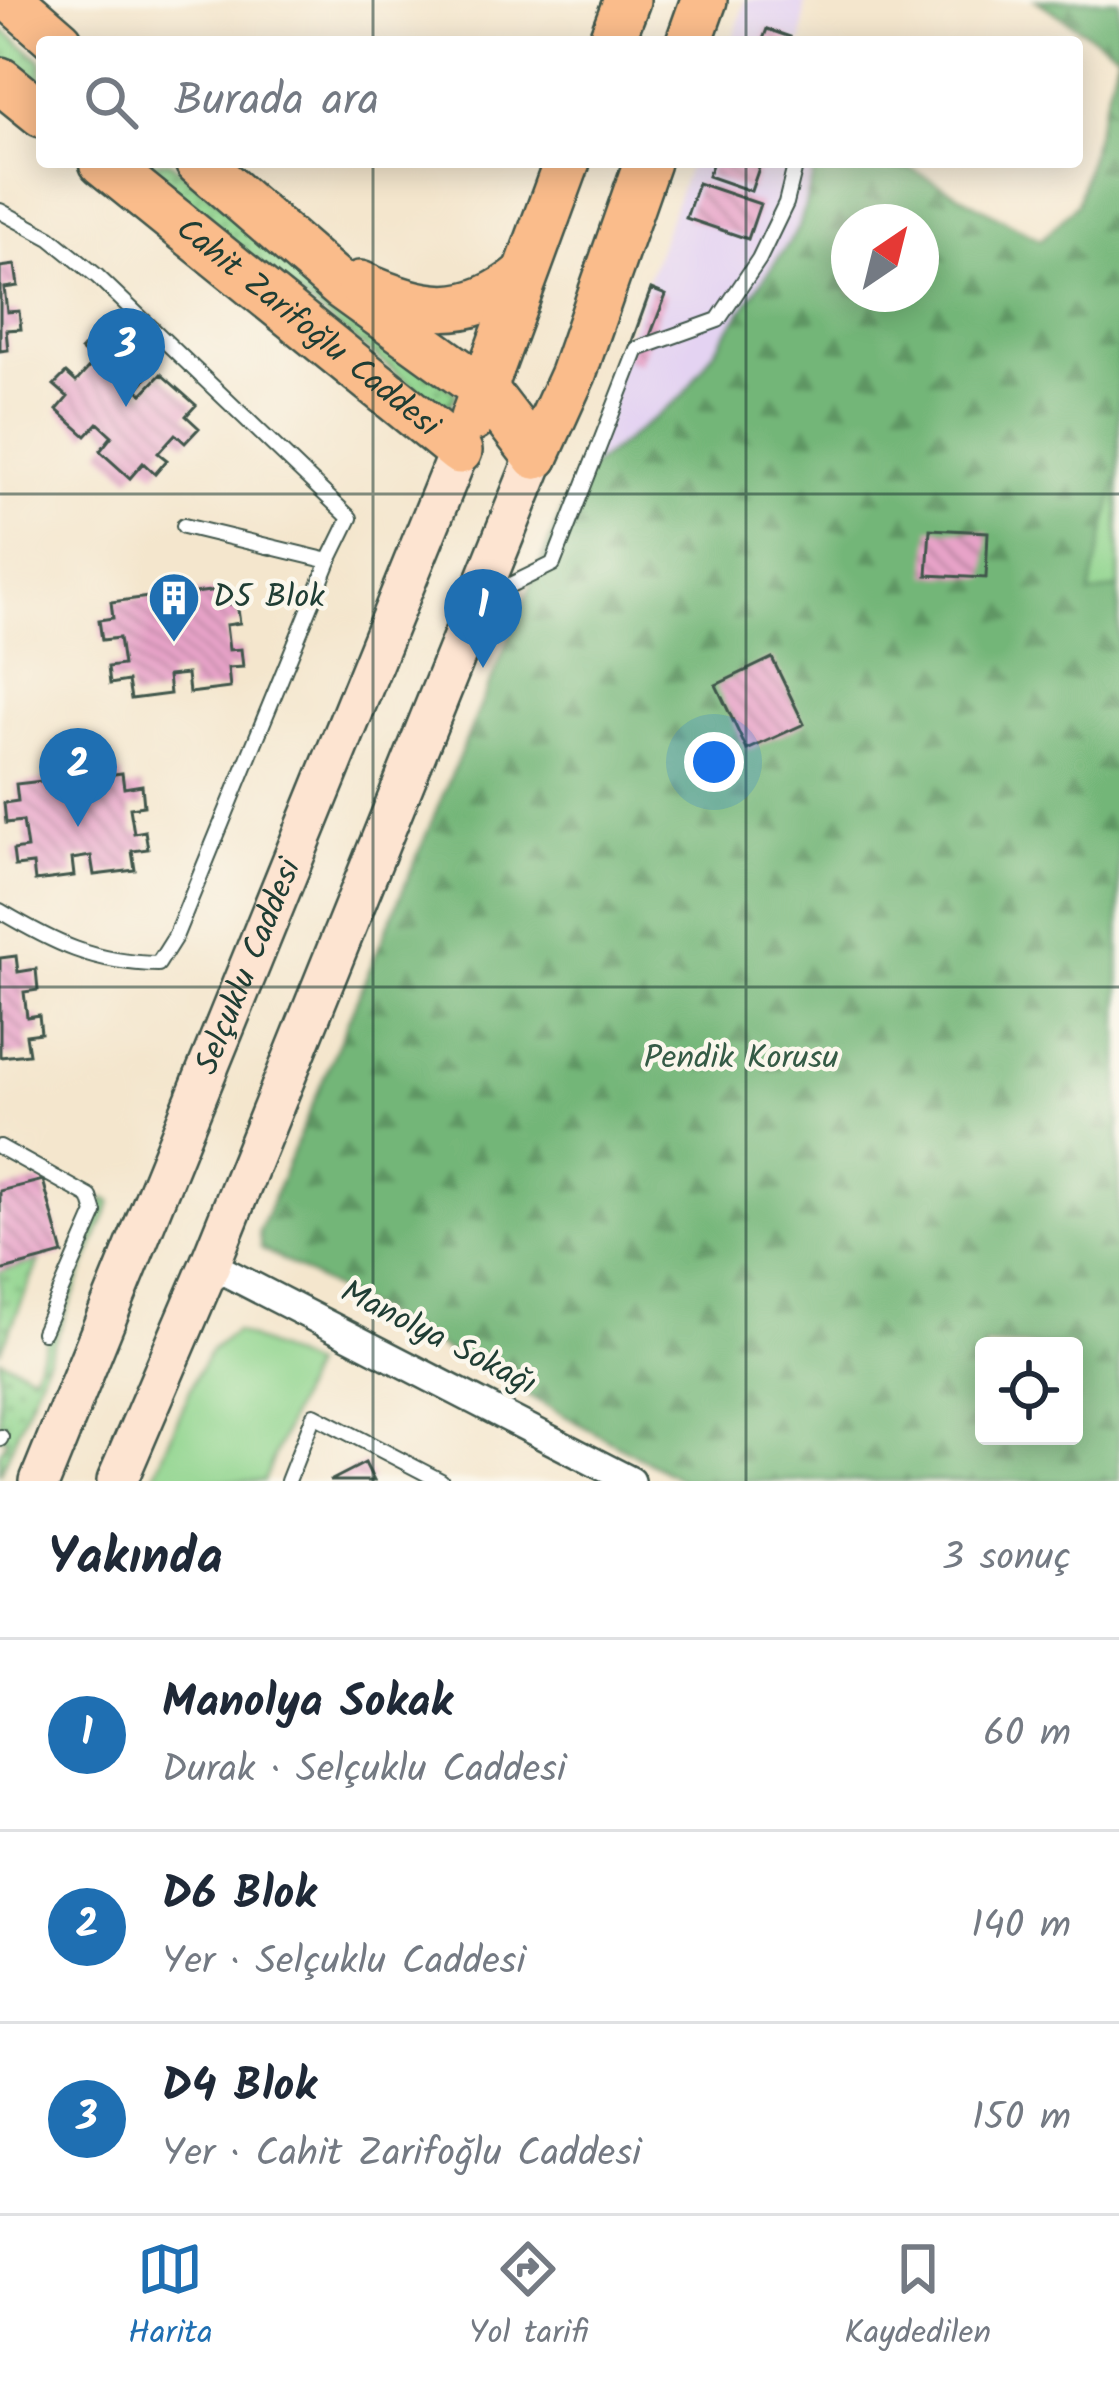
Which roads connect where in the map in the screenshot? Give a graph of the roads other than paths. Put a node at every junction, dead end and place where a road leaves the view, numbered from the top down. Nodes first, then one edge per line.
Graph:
1 (12, 0) edge
2 (627, 0) edge
3 (704, 0) edge
4 (53, 36) edge
5 (613, 36) edge
6 (691, 36) edge
7 (0, 80) edge
8 (36, 108) edge
9 (109, 168) edge
10 (205, 168) edge
11 (564, 168) edge
12 (645, 168) edge
13 (795, 168) edge
14 (0, 211) edge
15 (316, 265) junction
16 (524, 275) junction
17 (486, 391) junction
18 (458, 451) junction
19 (536, 456) junction
20 (184, 526) dead end
21 (329, 561) junction
22 (477, 601) junction
23 (0, 911) edge
24 (0, 1147) edge
25 (210, 1264) junction
26 (43, 1332) dead end
27 (40, 1481) edge
28 (117, 1481) edge
29 (288, 1481) edge
30 (441, 1481) edge
31 (632, 1481) edge

1 - 4 main road
2 - 5 main road
3 - 6 main road
7 - 8 main road
9 - 18 main road, Cahit Zarifoğlu Caddesi
10 - 15 main road, Cahit Zarifoğlu Caddesi
11 - 16 main road, Selçuklu Caddesi
12 - 19 main road
13 - 22 lane
14 - 21 lane
15 - 16 main road
15 - 17 main road, Cahit Zarifoğlu Caddesi
16 - 17 main road, Selçuklu Caddesi
17 - 18 main road, Selçuklu Caddesi
17 - 19 main road, Cahit Zarifoğlu Caddesi
18 - 19 main road
18 - 27 main road, Selçuklu Caddesi
19 - 22 main road
20 - 21 lane
21 - 23 lane
22 - 25 main road
24 - 26 lane
25 - 28 main road
25 - 31 street, Manolya Sokağı
29 - 30 lane

